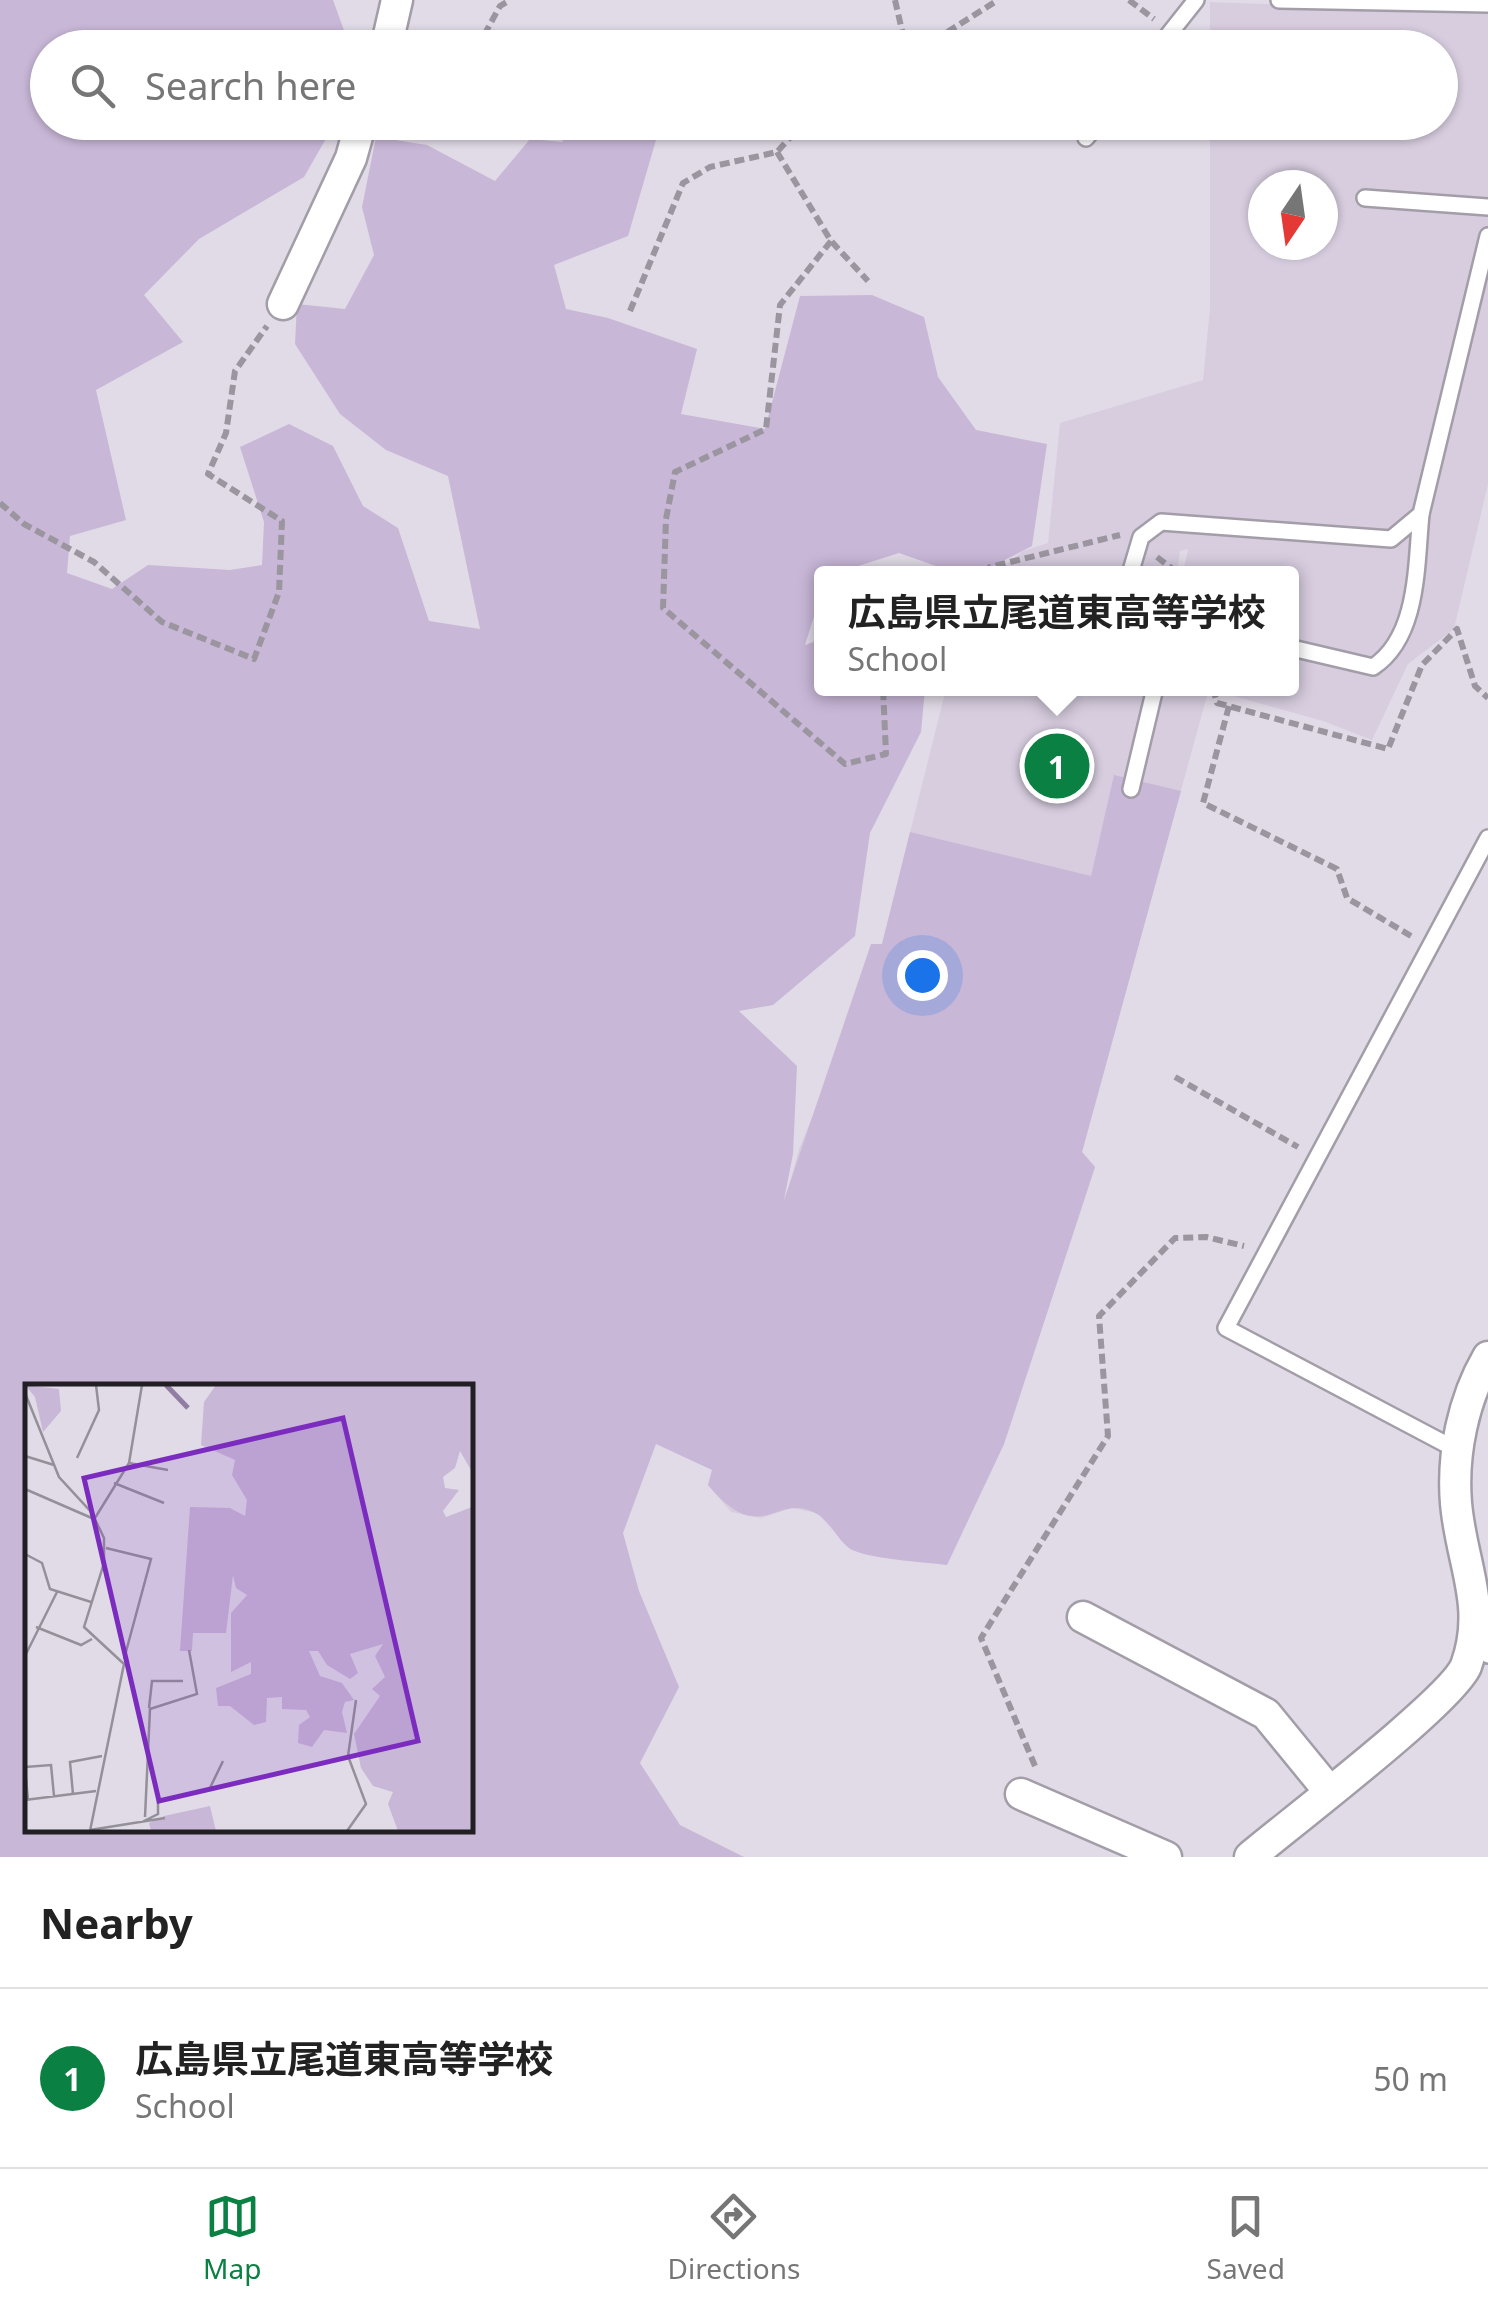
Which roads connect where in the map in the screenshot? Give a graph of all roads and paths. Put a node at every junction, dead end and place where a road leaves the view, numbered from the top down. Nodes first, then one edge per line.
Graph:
1 (398, 0) edge
2 (510, 0) edge
3 (895, 0) edge
4 (998, 0) edge
5 (1196, 0) edge
6 (1280, 0) edge
7 (1488, 4) edge
8 (390, 30) edge
9 (487, 30) edge
10 (902, 30) edge
11 (950, 30) edge
12 (1172, 30) edge
13 (356, 140) edge
14 (788, 140) edge
15 (778, 152) junction
16 (1365, 198) dead end
17 (1488, 207) edge
18 (1488, 236) edge
19 (831, 242) junction
20 (868, 281) dead end
21 (282, 304) joint
22 (630, 312) dead end
23 (0, 502) edge
24 (1421, 514) junction
25 (1132, 542) dead end
26 (1147, 551) dead end
27 (994, 566) edge
28 (1132, 566) edge
29 (1168, 566) edge
30 (1299, 650) edge
31 (882, 696) edge
32 (1153, 696) edge
33 (1215, 696) edge
34 (1488, 698) edge
35 (1229, 706) junction
36 (1130, 788) dead end
37 (1488, 838) edge
38 (1430, 947) junction
39 (1174, 1077) dead end
40 (1316, 1158) junction
41 (1266, 1251) junction
42 (1488, 1357) edge
43 (1455, 1448) junction
44 (1083, 1617) dead end
45 (1484, 1621) edge
46 (1488, 1655) edge
47 (1329, 1791) junction
48 (1021, 1794) joint
49 (1166, 1857) edge
50 (1250, 1857) edge

1 - 8 street
2 - 9 path
3 - 10 path
4 - 11 path
5 - 12 lane
6 - 7 lane
13 - 21 street
14 - 15 path
15 - 19 path
15 - 22 path
16 - 17 lane
18 - 24 lane
19 - 20 path
19 - 31 path
21 - 23 path
24 - 28 lane
24 - 30 lane
25 - 27 path
26 - 29 path
32 - 36 lane
33 - 35 path
34 - 35 path
35 - 38 path
37 - 38 lane
38 - 40 lane
39 - 40 path
40 - 41 lane
41 - 43 lane
41 - 48 path
42 - 43 street
43 - 45 street
44 - 47 street
45 - 46 lane
45 - 47 street
47 - 50 street
48 - 49 street

